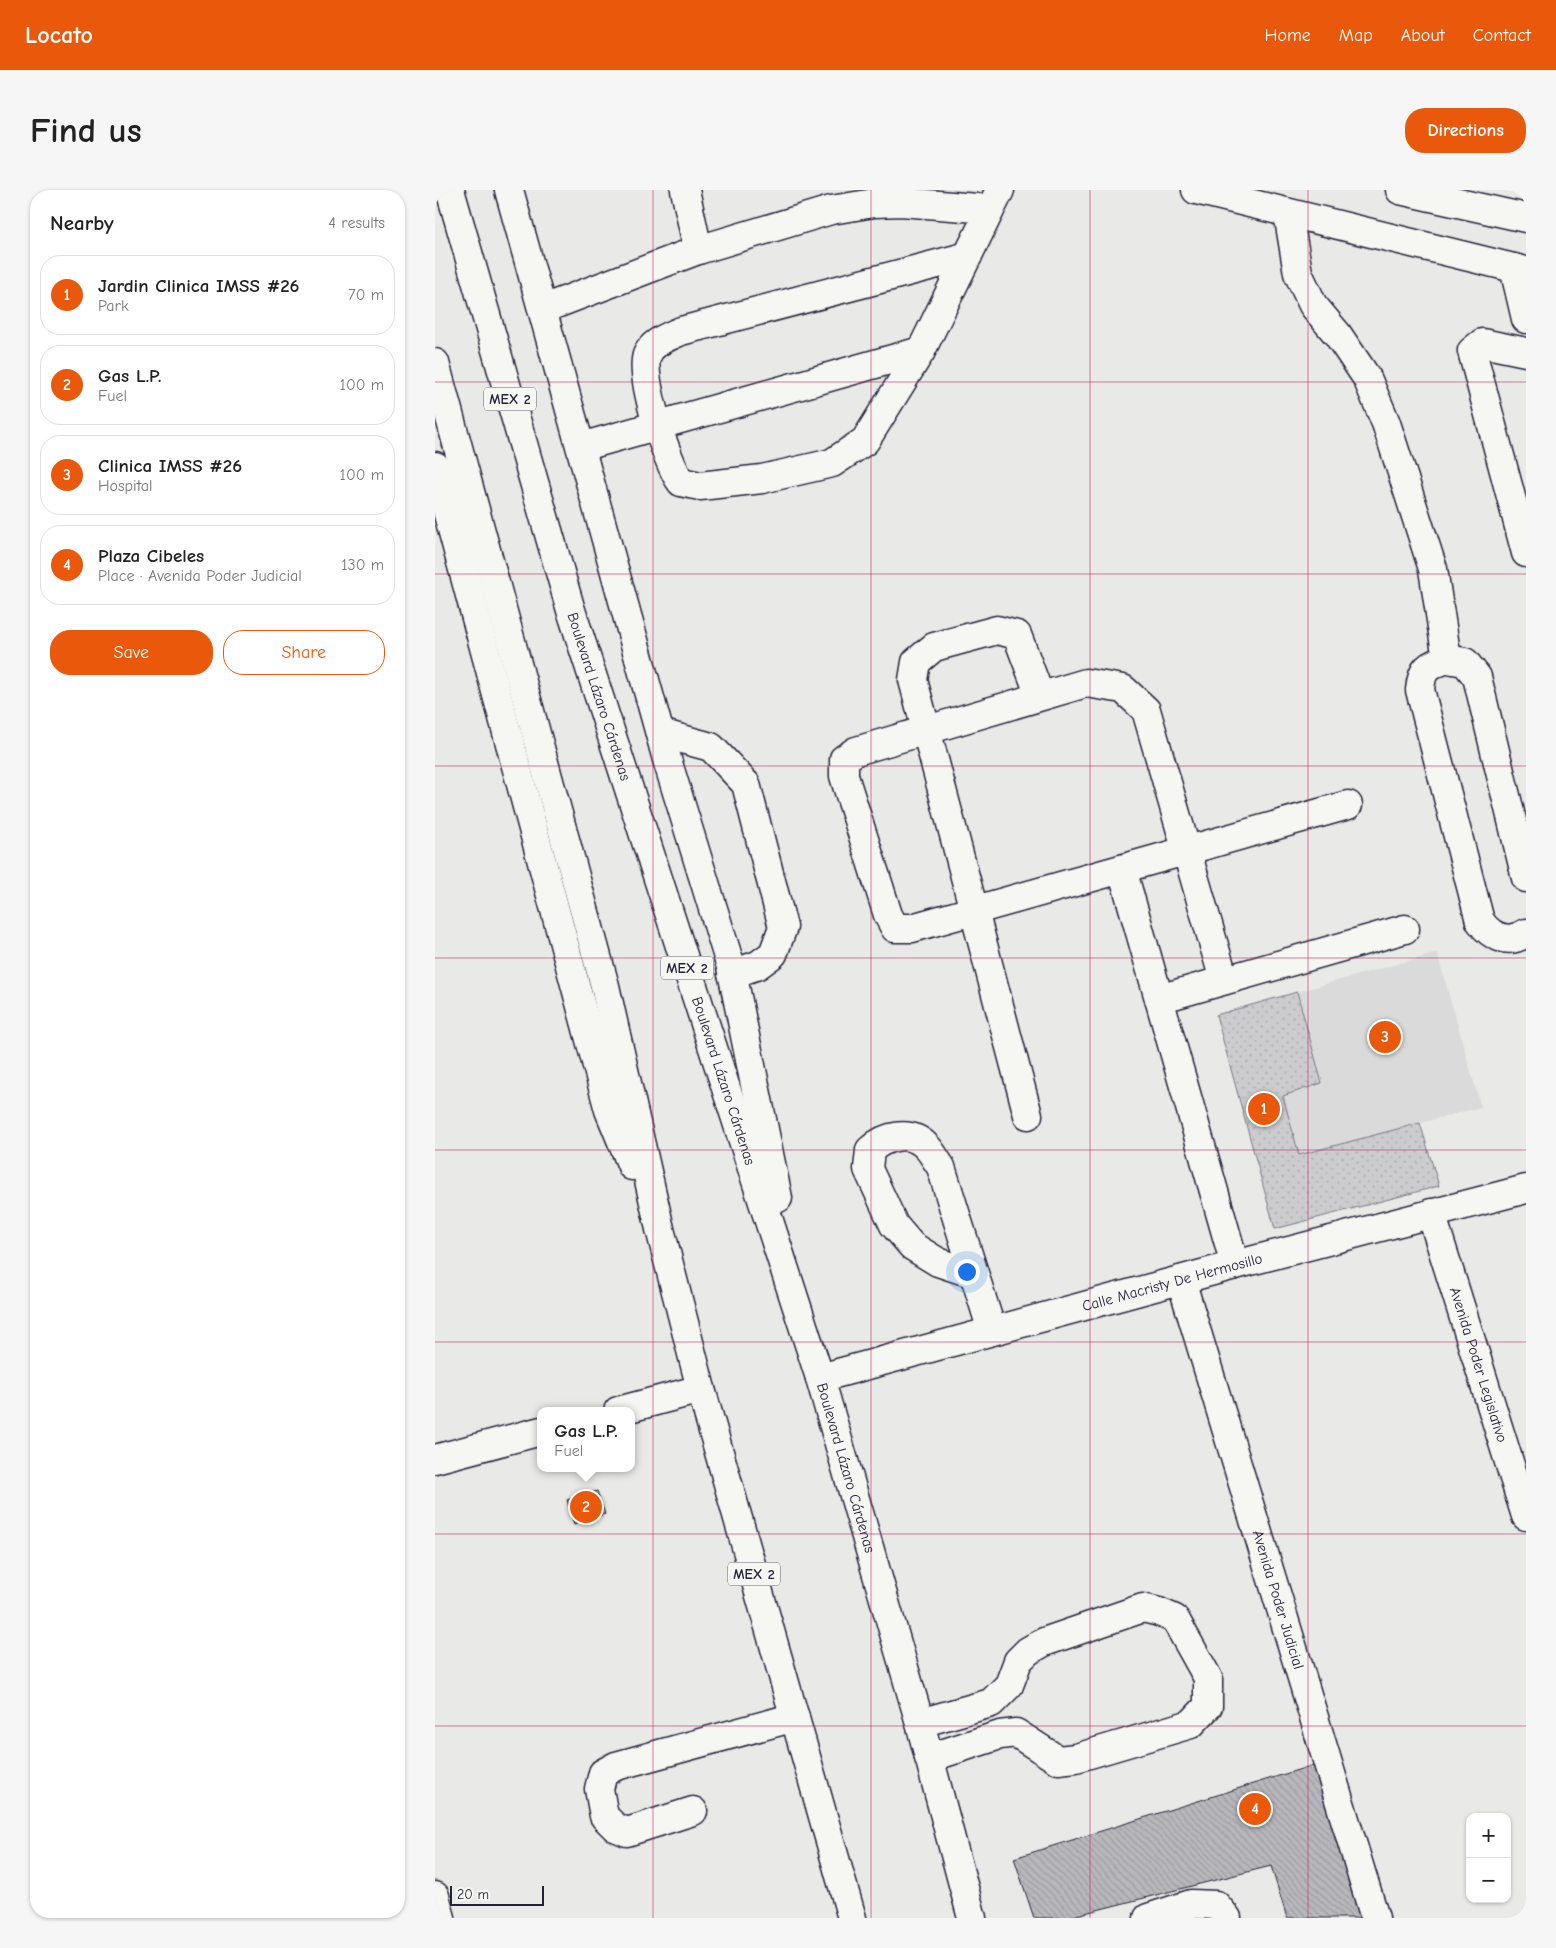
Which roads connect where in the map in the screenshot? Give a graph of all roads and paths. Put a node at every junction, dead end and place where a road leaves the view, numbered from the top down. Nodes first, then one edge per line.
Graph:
1 (450, 190) edge
2 (685, 190) edge
3 (1196, 190) edge
4 (1400, 190) edge
5 (513, 197) edge
6 (995, 199) edge
7 (829, 200) edge
8 (1288, 213) junction
9 (1526, 218) edge
10 (698, 250) junction
11 (968, 256) junction
12 (1520, 270) edge
13 (543, 309) junction
14 (1526, 319) edge
15 (921, 352) junction
16 (1526, 352) edge
17 (435, 362) edge
18 (658, 425) junction
19 (581, 448) junction
20 (435, 466) edge
21 (1526, 553) edge
22 (1447, 659) junction
23 (1040, 696) junction
24 (926, 730) junction
25 (659, 733) junction
26 (1348, 805) dead end
27 (1186, 851) junction
28 (1122, 869) junction
29 (1526, 878) edge
30 (975, 910) junction
31 (1405, 929) dead end
32 (1526, 933) edge
33 (732, 974) junction
34 (1224, 980) junction
35 (1159, 999) junction
36 (1028, 1115) dead end
37 (1526, 1189) edge
38 (1431, 1213) junction
39 (659, 1229) junction
40 (1235, 1265) junction
41 (974, 1274) junction
42 (1181, 1280) junction
43 (805, 1330) junction
44 (992, 1331) junction
45 (820, 1378) junction
46 (701, 1389) junction
47 (633, 1407) edge
48 (537, 1432) edge
49 (435, 1459) edge
50 (1526, 1516) edge
51 (795, 1717) junction
52 (920, 1723) junction
53 (929, 1758) junction
54 (693, 1811) dead end
55 (435, 1896) edge
56 (441, 1918) edge
57 (852, 1918) edge
58 (972, 1918) edge
59 (1148, 1918) edge
60 (1227, 1918) edge
61 (1375, 1918) edge

1 - 43 main road, Boulevard Lázaro Cárdenas / MEX 2
2 - 10 main road
3 - 8 main road
4 - 9 main road
5 - 13 main road
6 - 7 main road
6 - 11 main road
7 - 10 main road
8 - 12 main road
8 - 22 main road
10 - 13 main road
11 - 15 main road
11 - 18 main road
12 - 14 main road
13 - 19 main road
15 - 18 main road
15 - 18 main road
16 - 21 main road
17 - 39 main road, MEX 2
18 - 19 main road
19 - 25 main road
20 - 39 main road
22 - 29 main road
22 - 32 main road
23 - 24 main road
23 - 24 main road
23 - 27 main road
24 - 30 main road
24 - 30 main road
25 - 33 main road
25 - 33 main road
26 - 27 main road
27 - 28 main road
27 - 34 main road
28 - 30 main road
28 - 35 main road
30 - 36 main road
31 - 34 main road
33 - 43 main road
34 - 35 main road
35 - 40 main road
37 - 38 main road, Calle Macristy De Hermosillo
38 - 40 main road, Calle Macristy De Hermosillo
38 - 50 main road, Avenida Poder Legislativo
39 - 46 main road, MEX 2
40 - 42 main road, Calle Macristy De Hermosillo
41 - 41 main road
41 - 44 main road
42 - 44 main road, Calle Macristy De Hermosillo
42 - 61 main road, Avenida Poder Judicial
43 - 45 main road, Boulevard Lázaro Cárdenas / MEX 2
44 - 45 main road, Calle Macristy De Hermosillo
45 - 52 main road, Boulevard Lázaro Cárdenas / MEX 2
46 - 47 main road
46 - 51 main road, MEX 2
48 - 49 main road
51 - 54 main road
51 - 57 main road, MEX 2
52 - 53 main road, Boulevard Lázaro Cárdenas / MEX 2
52 - 53 main road
53 - 58 main road, Boulevard Lázaro Cárdenas / MEX 2
55 - 56 main road
59 - 60 main road

